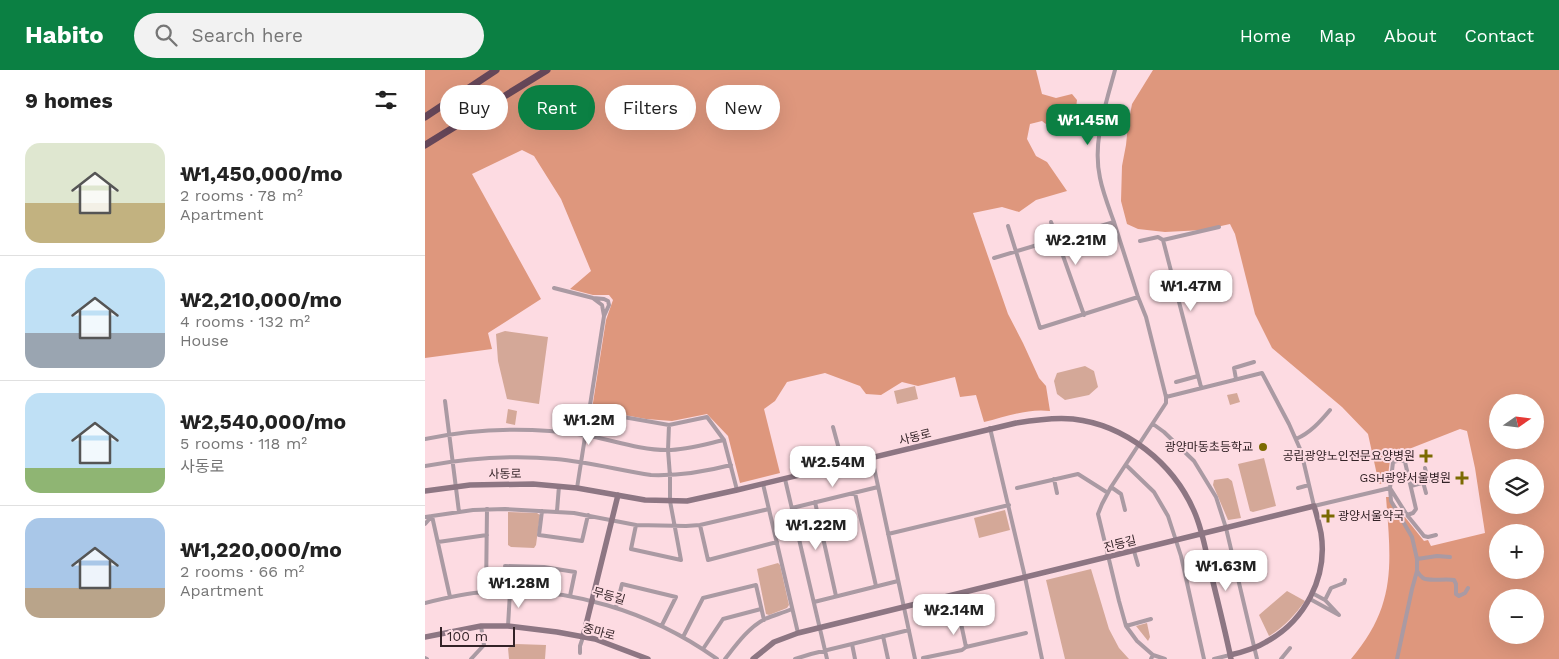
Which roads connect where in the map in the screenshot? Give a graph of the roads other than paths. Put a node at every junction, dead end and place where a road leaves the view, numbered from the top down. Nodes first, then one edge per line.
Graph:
1 (497, 70) edge
2 (547, 70) edge
3 (1115, 70) edge
4 (427, 116) edge
5 (425, 145) edge
6 (1051, 222) dead end
7 (1114, 222) junction
8 (1008, 226) dead end
9 (1219, 227) dead end
10 (1057, 239) junction
11 (1163, 240) junction
12 (1141, 241) dead end
13 (1016, 251) junction
14 (994, 258) dead end
15 (554, 288) dead end
16 (1138, 297) junction
17 (1084, 315) junction
18 (1254, 362) dead end
19 (1198, 376) junction
20 (1236, 379) junction
21 (1176, 382) dead end
22 (1201, 388) junction
23 (1166, 397) junction
24 (445, 401) dead end
25 (1329, 410) dead end
26 (589, 411) junction
27 (559, 418) dead end
28 (1153, 424) junction
29 (669, 425) junction
30 (833, 427) dead end
31 (990, 428) junction
32 (557, 432) junction
33 (450, 434) junction
34 (585, 435) junction
35 (425, 439) edge
36 (1296, 439) junction
37 (724, 440) junction
38 (1141, 444) junction
39 (668, 450) junction
40 (871, 458) junction
41 (453, 461) junction
42 (581, 463) junction
43 (843, 464) junction
44 (1126, 465) junction
45 (425, 466) edge
46 (731, 466) junction
47 (1425, 468) dead end
48 (670, 476) junction
49 (1443, 477) dead end
50 (785, 479) junction
51 (1055, 479) junction
52 (1426, 481) junction
53 (763, 484) junction
54 (1309, 485) junction
55 (455, 486) junction
56 (559, 486) junction
57 (1411, 486) junction
58 (878, 487) junction
59 (1111, 487) junction
60 (577, 488) junction
61 (1017, 488) dead end
62 (1298, 488) dead end
63 (1390, 488) junction
64 (737, 490) junction
65 (425, 491) edge
66 (1057, 492) dead end
67 (855, 493) junction
68 (1108, 493) junction
69 (1426, 493) dead end
70 (618, 495) junction
71 (670, 501) junction
72 (815, 502) junction
73 (1009, 505) junction
74 (1314, 506) junction
75 (792, 508) junction
76 (769, 509) junction
77 (487, 510) junction
78 (1125, 510) dead end
79 (542, 511) junction
80 (557, 511) junction
81 (459, 512) junction
82 (588, 515) junction
83 (1407, 515) junction
84 (432, 516) junction
85 (425, 517) edge
86 (612, 520) junction
87 (425, 524) edge
88 (636, 525) junction
89 (700, 525) junction
90 (675, 526) junction
91 (1226, 528) junction
92 (487, 534) junction
93 (888, 534) junction
94 (1202, 534) junction
95 (1436, 535) dead end
96 (1177, 540) junction
97 (438, 542) junction
98 (777, 542) junction
99 (1134, 551) junction
100 (1108, 557) junction
101 (1450, 557) dead end
102 (1417, 560) junction
103 (1138, 565) dead end
104 (505, 566) dead end
105 (1417, 571) junction
106 (1025, 577) junction
107 (1345, 580) dead end
108 (898, 581) junction
109 (876, 586) junction
110 (1468, 588) dead end
111 (487, 592) junction
112 (510, 592) junction
113 (955, 594) junction
114 (570, 596) junction
115 (836, 596) junction
116 (1311, 596) junction
117 (451, 597) junction
118 (1325, 600) junction
119 (591, 601) junction
120 (814, 602) junction
121 (425, 603) edge
122 (904, 607) junction
123 (616, 608) junction
124 (761, 609) junction
125 (792, 609) junction
126 (1151, 619) dead end
127 (764, 620) junction
128 (662, 625) junction
129 (481, 626) junction
130 (508, 626) junction
131 (1127, 626) junction
132 (820, 628) junction
133 (909, 630) junction
134 (798, 633) junction
135 (1026, 633) dead end
136 (426, 635) edge
137 (883, 636) junction
138 (583, 637) junction
139 (683, 637) junction
140 (852, 644) junction
141 (966, 647) junction
142 (1255, 648) junction
143 (1290, 648) dead end
144 (703, 649) junction
145 (825, 650) junction
146 (580, 653) dead end
147 (1152, 657) edge
148 (1231, 657) edge
149 (923, 658) edge
150 (471, 659) edge
151 (648, 659) edge
152 (717, 659) edge
153 (725, 659) edge
154 (753, 659) edge
155 (796, 659) edge
156 (827, 659) edge
157 (855, 659) edge
158 (888, 659) edge
159 (915, 659) edge
160 (1042, 659) edge
161 (1165, 659) edge
162 (1204, 659) edge
163 (1214, 659) edge
164 (1257, 659) edge
165 (1281, 659) edge
166 (1397, 659) edge

1 - 4 highway
2 - 5 highway
3 - 7 street
6 - 10 street
7 - 10 street
7 - 16 street
8 - 13 street
9 - 11 street
10 - 13 street
10 - 17 street
11 - 12 street
11 - 19 street
13 - 14 street
13 - 17 street
15 - 26 street
16 - 17 street
16 - 23 street
18 - 20 street
19 - 21 street
19 - 22 street
20 - 22 street
20 - 36 street
22 - 23 street
23 - 28 street
24 - 33 street
25 - 36 street
26 - 29 street
26 - 34 street
27 - 32 street
28 - 38 street
28 - 91 street
29 - 37 street
29 - 39 street
30 - 43 street
31 - 38 street, 사동로
31 - 40 street, 사동로
31 - 73 street
32 - 33 street
32 - 34 street
33 - 35 street
33 - 41 street
34 - 39 street
34 - 42 street
36 - 54 street
37 - 39 street
37 - 46 street
38 - 44 street
38 - 94 street, 사동로
39 - 48 street
40 - 43 street, 사동로
40 - 58 street
41 - 42 street
41 - 45 street
41 - 55 street
42 - 48 street
42 - 60 street
43 - 50 street, 사동로
44 - 59 street
44 - 96 street
46 - 48 street
46 - 64 street
47 - 52 street
48 - 71 street
49 - 52 street
50 - 53 street, 사동로
50 - 75 street
51 - 61 street
51 - 66 street
51 - 68 street
52 - 57 street
52 - 69 street
53 - 64 street, 사동로
53 - 76 street
54 - 62 street
54 - 74 street
55 - 56 street, 사동로
55 - 65 street, 사동로
55 - 81 street
56 - 60 street, 사동로
56 - 80 street
57 - 63 street
57 - 83 street
58 - 67 street
58 - 93 street
59 - 68 street
59 - 78 street
60 - 70 street, 사동로
63 - 74 street, 진등길
63 - 83 street
63 - 102 street
64 - 71 street, 사동로
67 - 72 street
67 - 109 street
68 - 100 street
70 - 71 street, 사동로
70 - 86 street
71 - 90 street
72 - 75 street
72 - 115 street
73 - 93 street
73 - 106 street
74 - 91 street, 진등길
74 - 116 street
75 - 120 street
76 - 89 street
76 - 98 street
77 - 79 street
77 - 81 street
77 - 92 street
79 - 80 street
79 - 82 street
80 - 82 street
81 - 84 street
82 - 86 street
83 - 95 street
84 - 85 street
84 - 87 street
84 - 97 street
86 - 88 street
86 - 119 street
88 - 90 street
88 - 90 street
89 - 90 street
89 - 98 street
91 - 94 street, 진등길
91 - 142 street
92 - 97 street
92 - 111 street
93 - 108 street
94 - 96 street, 진등길
94 - 148 street, 사동로
96 - 99 street, 진등길
96 - 162 street
97 - 117 street
98 - 125 street
99 - 100 street, 진등길
99 - 103 street
100 - 106 street, 진등길
100 - 131 street
101 - 102 street
102 - 105 street
104 - 114 street
105 - 110 street
105 - 166 street
106 - 113 street, 진등길
106 - 160 street
107 - 118 street
108 - 109 street
108 - 122 street
109 - 115 street
111 - 112 street, 무등길
111 - 117 street, 무등길
112 - 114 street, 무등길
112 - 130 street
113 - 122 street, 진등길
113 - 141 street
114 - 119 street, 무등길
115 - 120 street
116 - 118 street
116 - 118 street
116 - 142 street
117 - 121 street, 무등길
119 - 123 street, 무등길
119 - 138 street
120 - 132 street
122 - 132 street, 진등길
122 - 133 street
123 - 128 street, 무등길
123 - 128 street
124 - 127 street
124 - 139 street
124 - 144 street
125 - 127 street
125 - 134 street
126 - 131 street
127 - 153 street
128 - 139 street, 무등길
129 - 130 street, 중마로
129 - 136 street, 중마로
129 - 150 street
130 - 138 street, 중마로
131 - 147 street
132 - 134 street, 진등길
132 - 145 street
133 - 137 street
133 - 159 street
134 - 154 street, 진등길
135 - 141 street
137 - 140 street
137 - 158 street
138 - 146 street
138 - 151 street, 중마로
139 - 144 street, 무등길
140 - 145 street
140 - 157 street
141 - 149 street
142 - 148 street
142 - 164 street
143 - 165 street
144 - 152 street, 무등길
145 - 155 street
145 - 156 street
147 - 161 street
148 - 163 street

